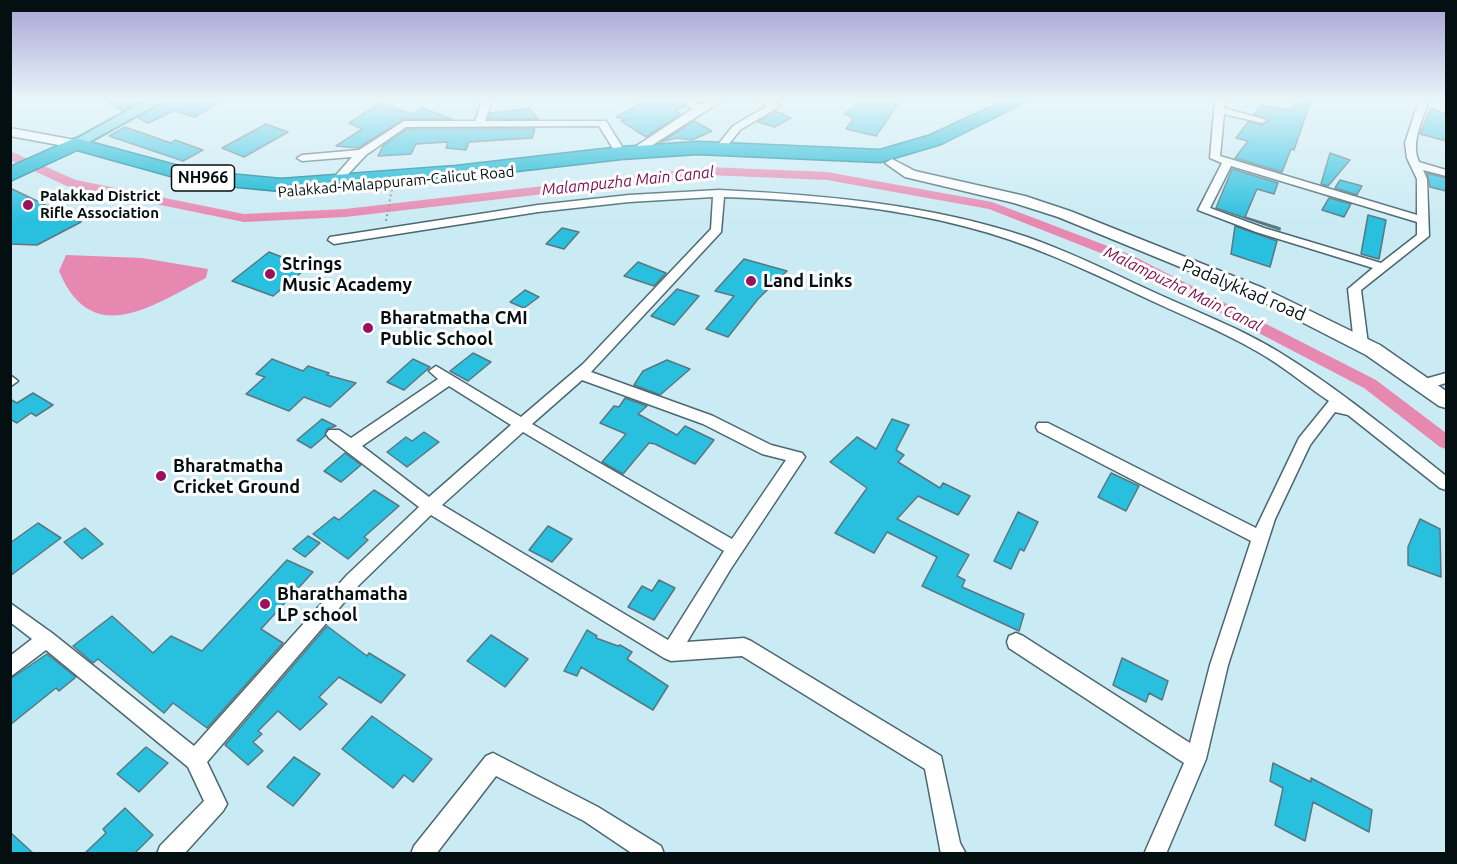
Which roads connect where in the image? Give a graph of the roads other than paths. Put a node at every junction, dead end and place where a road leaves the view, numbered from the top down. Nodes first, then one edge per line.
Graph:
1 (37, 140) edge
2 (85, 140) edge
3 (380, 140) edge
4 (618, 140) edge
5 (648, 140) edge
6 (724, 140) edge
7 (933, 140) edge
8 (953, 140) edge
9 (1217, 140) edge
10 (1411, 140) edge
11 (721, 147) junction
12 (65, 149) junction
13 (629, 152) junction
14 (362, 153) junction
15 (302, 159) dead end
16 (889, 159) junction
17 (1228, 162) junction
18 (1415, 164) junction
19 (1446, 172) edge
20 (10, 175) edge
21 (10, 183) edge
22 (334, 183) junction
23 (220, 185) junction
24 (719, 193) junction
25 (1424, 220) junction
26 (334, 240) dead end
27 (1382, 267) junction
28 (1361, 344) junction
29 (581, 374) junction
30 (1446, 378) edge
31 (1423, 385) junction
32 (1446, 401) edge
33 (1352, 410) junction
34 (521, 424) junction
35 (1043, 428) dead end
36 (334, 434) dead end
37 (351, 446) junction
38 (1446, 484) edge
39 (430, 506) junction
40 (1261, 538) junction
41 (735, 549) junction
42 (10, 611) edge
43 (46, 639) junction
44 (1016, 642) dead end
45 (671, 652) junction
46 (10, 668) edge
47 (1196, 759) junction
48 (195, 760) junction
49 (168, 854) edge
50 (422, 854) edge
51 (653, 854) edge
52 (955, 854) edge
53 (1155, 854) edge

1 - 12 street
2 - 12 main road
3 - 14 street
4 - 13 street
5 - 13 street
6 - 11 street
7 - 16 highway, Palakkad-Malappuram-Calicut Road / NH966
8 - 16 highway, Palakkad-Malappuram-Calicut Road / NH966
9 - 17 street
10 - 18 street
11 - 13 highway, Palakkad-Malappuram-Calicut Road / NH966
11 - 16 highway, Palakkad-Malappuram-Calicut Road / NH966
12 - 20 highway
12 - 21 highway
12 - 23 highway, Palakkad-Malappuram-Calicut Road / NH966
13 - 22 highway, Palakkad-Malappuram-Calicut Road / NH966
14 - 15 street
14 - 22 street
16 - 23 highway, Palakkad-Malappuram-Calicut Road / NH966
16 - 28 street, Padalykkad road
17 - 25 street
17 - 27 street
18 - 19 street
18 - 25 street
22 - 23 highway, Palakkad-Malappuram-Calicut Road / NH966
24 - 26 street
24 - 29 street
24 - 33 street
25 - 27 street
27 - 28 street
28 - 31 street, Padalykkad road
29 - 34 street
29 - 41 street
30 - 31 street
31 - 32 street, Padalykkad road
33 - 38 street
33 - 40 street
34 - 37 street
34 - 39 street
34 - 41 street
35 - 40 street
36 - 37 street
37 - 39 street
39 - 45 street
39 - 48 street
40 - 47 street
41 - 45 street
42 - 43 street
43 - 46 street
43 - 48 street
44 - 47 street
45 - 52 street
47 - 53 street
48 - 49 street
50 - 51 street

